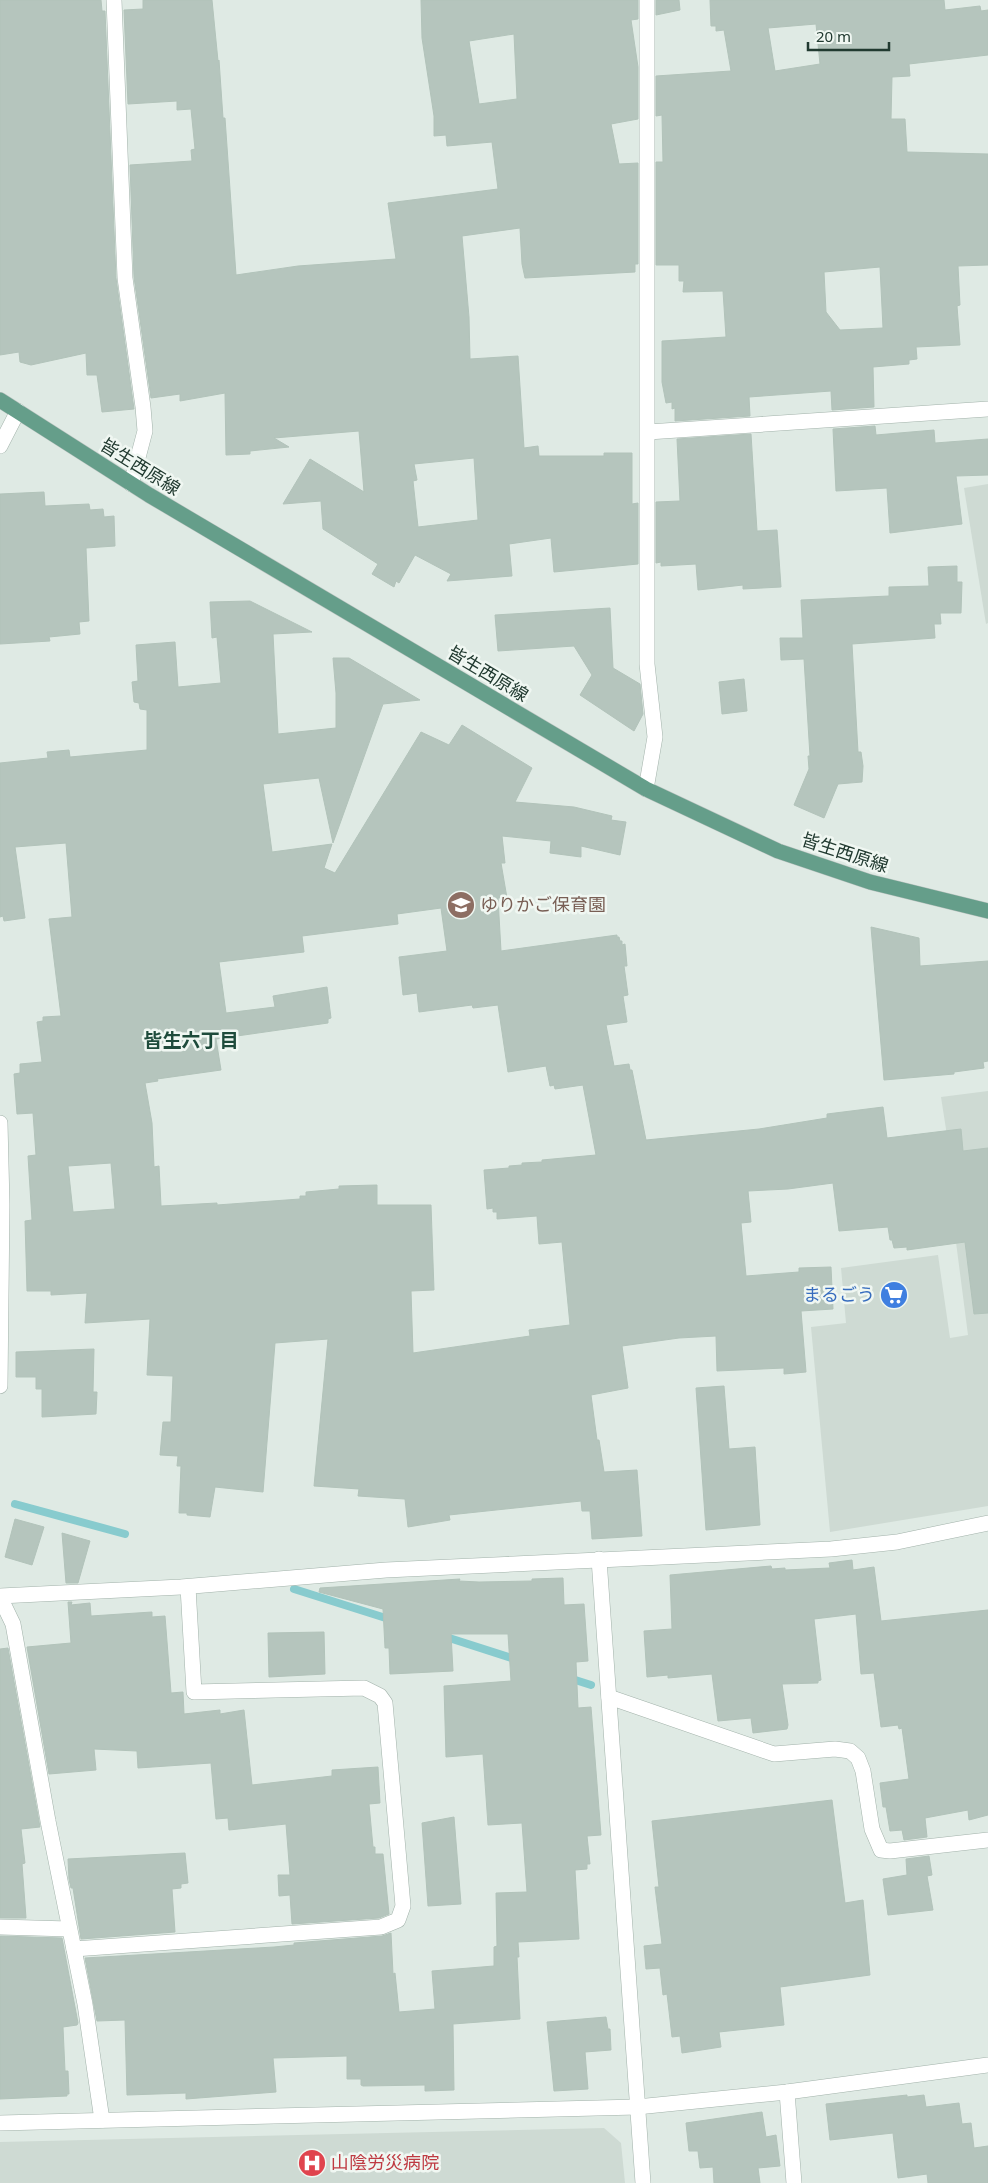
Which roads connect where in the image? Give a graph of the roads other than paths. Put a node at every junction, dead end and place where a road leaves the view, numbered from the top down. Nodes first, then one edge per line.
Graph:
1 (114, 0) edge
2 (647, 0) edge
3 (0, 400) edge
4 (988, 409) edge
5 (18, 411) junction
6 (648, 432) junction
7 (0, 446) edge
8 (131, 484) junction
9 (646, 789) junction
10 (988, 911) edge
11 (0, 1123) edge
12 (1, 1157) edge
13 (0, 1386) edge
14 (988, 1523) edge
15 (599, 1559) junction
16 (188, 1587) junction
17 (0, 1596) edge
18 (609, 1697) junction
19 (988, 1840) edge
20 (0, 1927) edge
21 (69, 1929) junction
22 (74, 1949) junction
23 (988, 2065) edge
24 (787, 2092) junction
25 (637, 2107) junction
26 (102, 2120) junction
27 (0, 2124) edge
28 (644, 2183) edge
29 (794, 2183) edge

1 - 8 street
2 - 6 street
3 - 5 main road, 皆生西原線
4 - 6 street
5 - 7 street
5 - 8 main road, 皆生西原線
6 - 9 street
8 - 9 main road, 皆生西原線
9 - 10 main road, 皆生西原線
11 - 12 street
12 - 13 street
14 - 15 street
15 - 16 street
15 - 18 street
16 - 17 street
16 - 22 street
17 - 21 street
18 - 19 street
18 - 25 street
20 - 21 street
21 - 22 street
22 - 26 street
23 - 24 street
24 - 25 street
24 - 29 street
25 - 26 street
25 - 28 street
26 - 27 street

